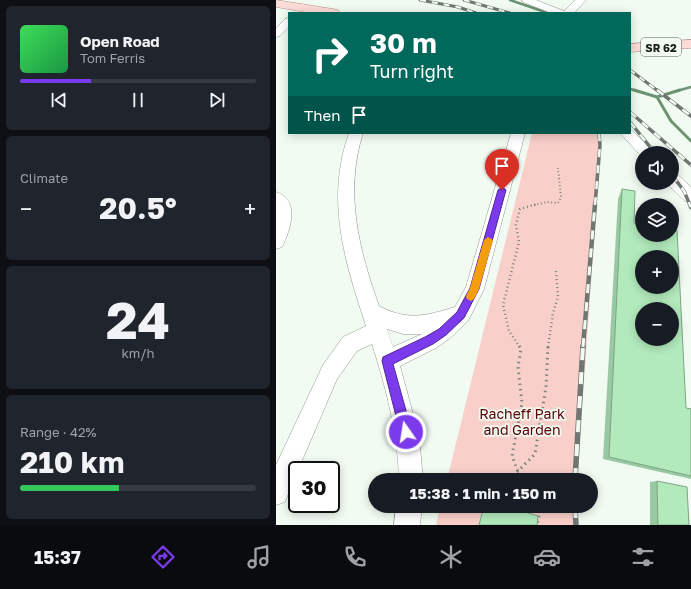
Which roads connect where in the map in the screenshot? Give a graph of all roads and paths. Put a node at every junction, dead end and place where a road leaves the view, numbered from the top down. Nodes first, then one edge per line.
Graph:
1 (527, 0) edge
2 (581, 0) edge
3 (276, 3) edge
4 (300, 10) edge
5 (322, 12) edge
6 (558, 12) edge
7 (569, 12) edge
8 (288, 22) edge
9 (276, 34) edge
10 (691, 44) edge
11 (631, 48) edge
12 (356, 134) edge
13 (518, 134) edge
14 (628, 134) edge
15 (640, 146) edge
16 (558, 168) dead end
17 (679, 186) edge
18 (691, 197) edge
19 (276, 198) edge
20 (276, 242) edge
21 (556, 271) dead end
22 (461, 315) junction
23 (374, 322) junction
24 (387, 361) junction
25 (517, 472) joint
26 (411, 473) edge
27 (276, 493) edge
28 (408, 513) edge
29 (537, 513) edge
30 (407, 525) edge
31 (537, 525) edge

1 - 6 street
2 - 7 street
3 - 4 main road
4 - 5 main road
8 - 9 street
10 - 11 main road, SR 62
12 - 23 street
13 - 22 street
14 - 15 street
16 - 25 path
17 - 18 street
19 - 20 street
21 - 25 path
22 - 23 street
22 - 24 street
23 - 24 street
23 - 27 street
24 - 26 street
28 - 30 street
29 - 31 path

